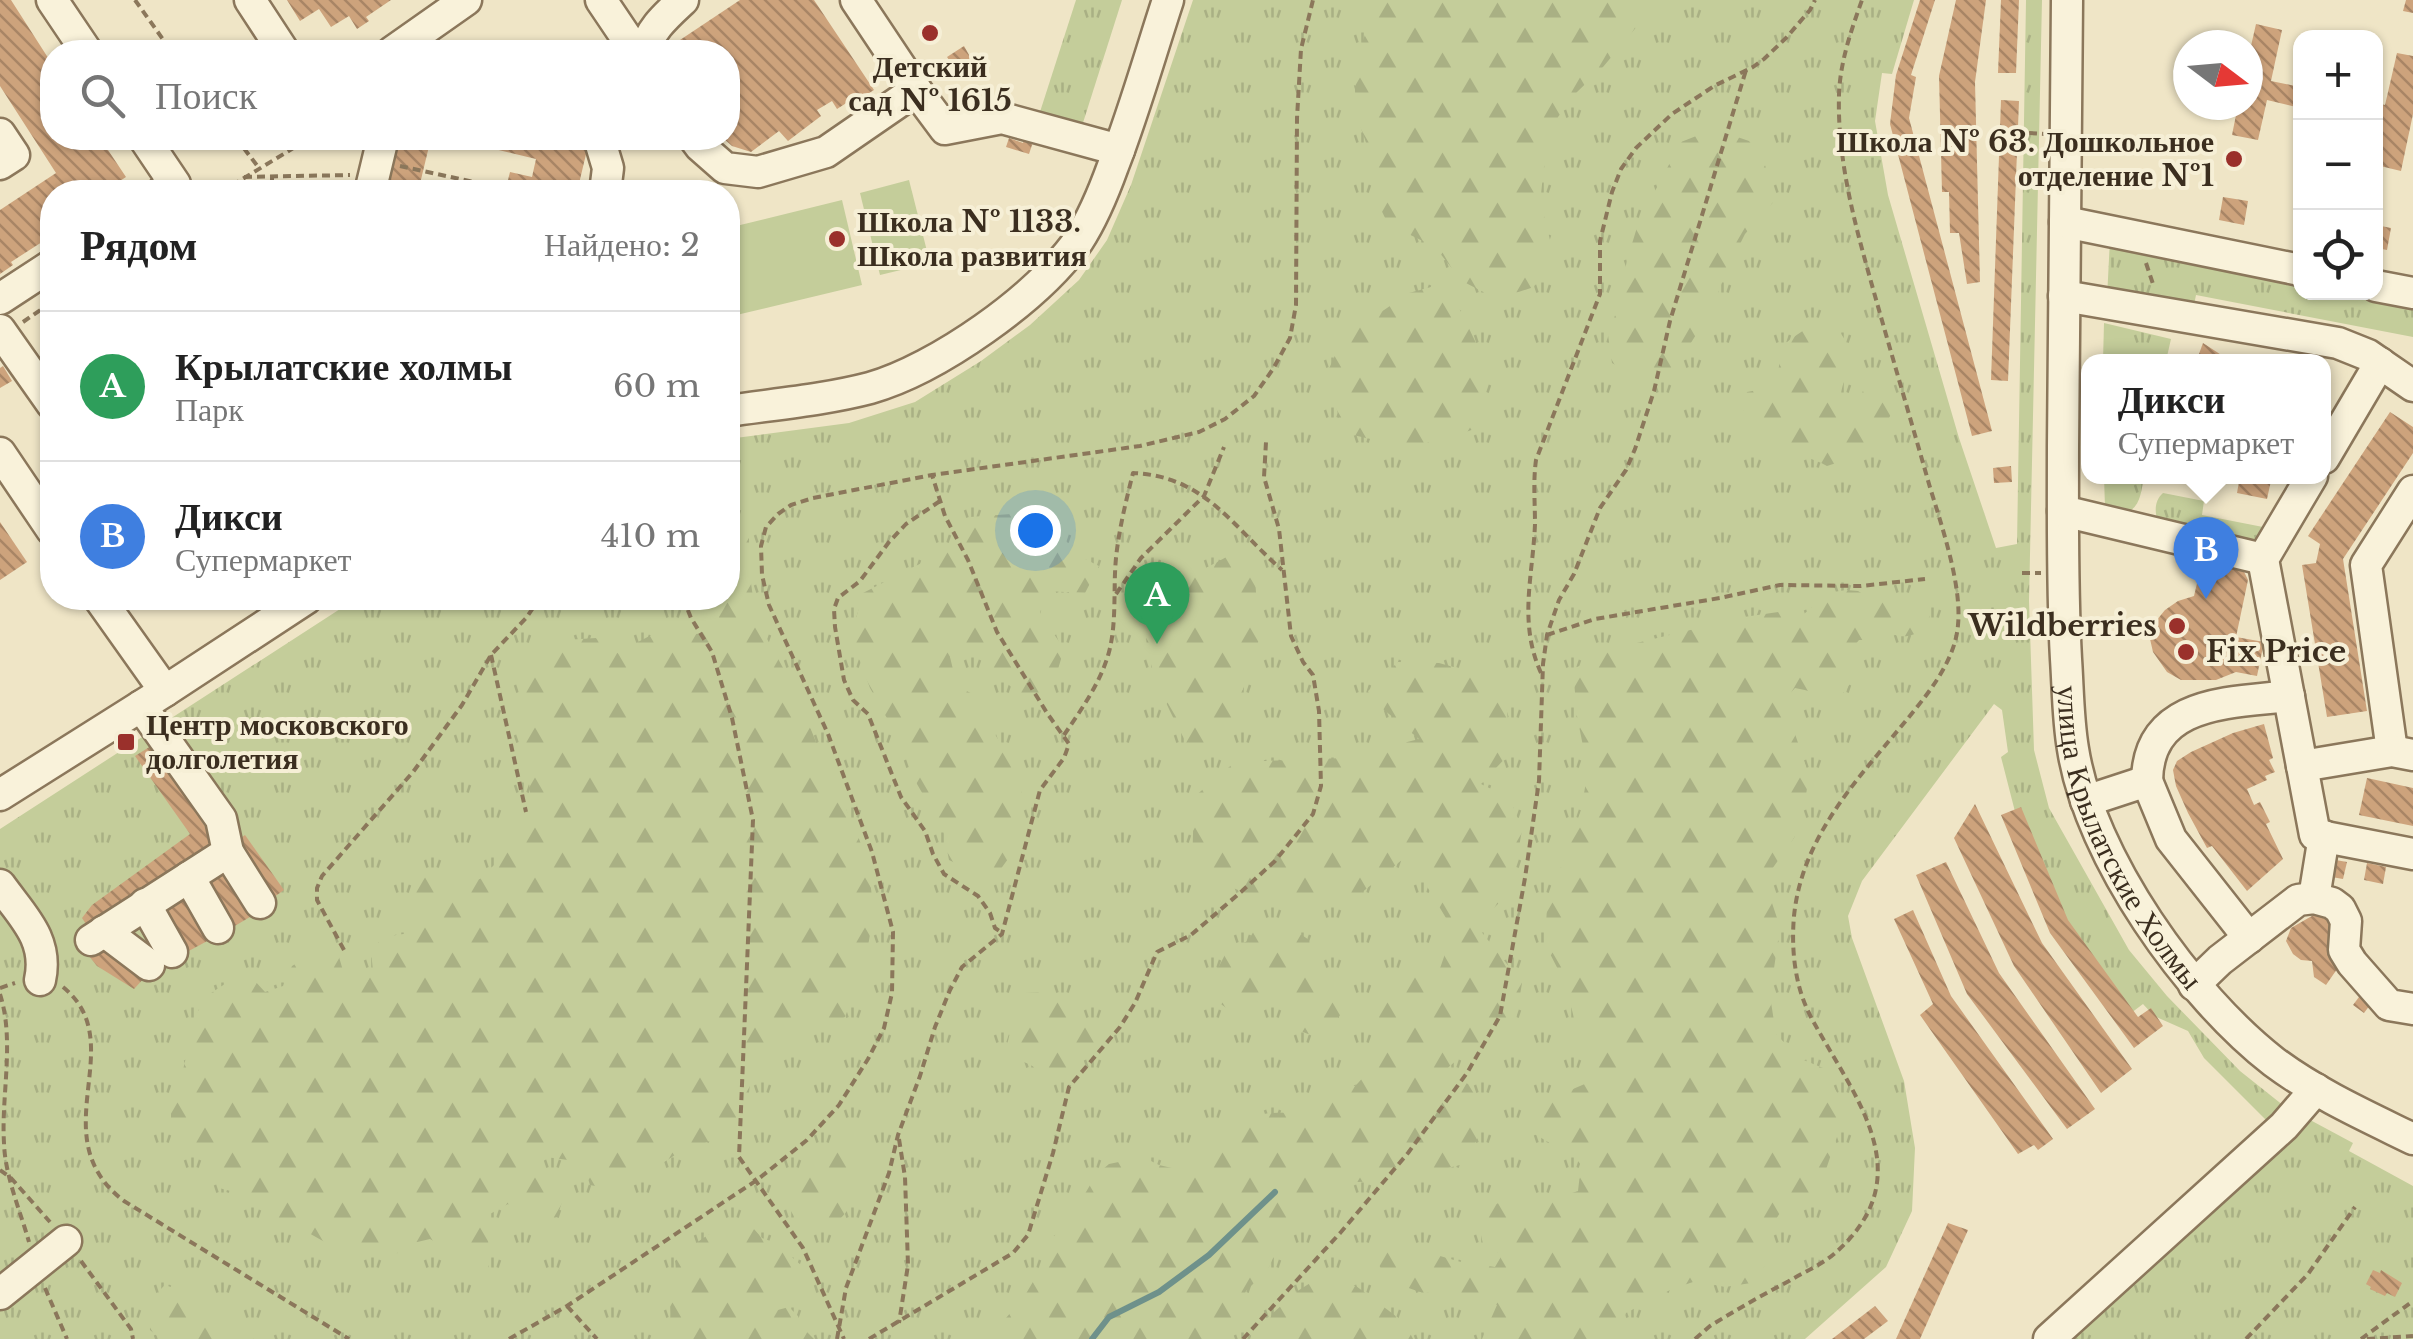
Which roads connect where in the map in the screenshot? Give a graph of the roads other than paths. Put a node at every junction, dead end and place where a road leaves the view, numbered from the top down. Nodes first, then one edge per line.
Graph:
1 (52, 0) edge
2 (250, 0) edge
3 (466, 0) edge
4 (601, 0) edge
5 (619, 0) edge
6 (684, 0) edge
7 (856, 0) edge
8 (1168, 0) edge
9 (2067, 0) edge
10 (79, 40) edge
11 (276, 40) edge
12 (409, 40) edge
13 (606, 40) edge
14 (628, 40) edge
15 (648, 40) edge
16 (916, 90) junction
17 (0, 134) edge
18 (152, 150) edge
19 (380, 150) edge
20 (601, 150) edge
21 (705, 150) edge
22 (1119, 150) junction
23 (0, 164) edge
24 (172, 180) edge
25 (373, 180) edge
26 (606, 180) edge
27 (2065, 222) junction
28 (2293, 269) edge
29 (40, 273) edge
30 (2383, 288) edge
31 (2413, 294) edge
32 (2064, 296) junction
33 (0, 300) edge
34 (2, 332) edge
35 (2380, 363) junction
36 (2413, 386) edge
37 (40, 387) edge
38 (740, 409) edge
39 (2331, 446) edge
40 (0, 453) edge
41 (2307, 484) edge
42 (2413, 491) edge
43 (40, 512) edge
44 (2063, 512) junction
45 (2263, 559) junction
46 (105, 610) edge
47 (289, 610) edge
48 (2289, 696) junction
49 (153, 699) junction
50 (2403, 754) edge
51 (2302, 766) junction
52 (2147, 781) junction
53 (0, 794) edge
54 (2086, 801) junction
55 (2324, 836) junction
56 (228, 852) junction
57 (2413, 854) edge
58 (189, 876) junction
59 (0, 885) edge
60 (2314, 898) junction
61 (260, 903) dead end
62 (146, 904) junction
63 (218, 928) dead end
64 (2248, 938) junction
65 (40, 980) road end
66 (2194, 986) junction
67 (2413, 1009) edge
68 (2316, 1090) junction
69 (2413, 1139) edge
70 (66, 1241) dead end
71 (0, 1294) edge
72 (2049, 1339) edge

1 - 10 street
2 - 11 street
3 - 12 street
4 - 14 street
5 - 13 street
6 - 15 street
7 - 16 street
8 - 22 street
9 - 27 street, улица Крылатские Холмы
16 - 21 street
16 - 22 street
17 - 23 street
18 - 24 street
19 - 25 street
20 - 26 street
22 - 38 street
27 - 28 street
27 - 32 street, улица Крылатские Холмы
29 - 33 street
30 - 31 street
32 - 35 street
32 - 44 street, улица Крылатские Холмы
34 - 37 street
35 - 36 street
35 - 39 street
40 - 43 street
41 - 45 street
42 - 50 street
44 - 45 street
44 - 54 street, улица Крылатские Холмы
45 - 48 street
46 - 49 street
47 - 49 street
48 - 51 street
48 - 52 street
49 - 53 street
49 - 56 street
50 - 51 street
51 - 55 street
52 - 54 street
52 - 64 street
54 - 66 street, улица Крылатские Холмы
55 - 57 street
55 - 60 street
56 - 58 street
56 - 61 street
58 - 62 street
58 - 63 street
59 - 65 street
60 - 64 street
60 - 67 street
62 - 62 street
64 - 66 street
66 - 68 street, улица Крылатские Холмы
68 - 69 street, улица Крылатские Холмы
68 - 72 street
70 - 71 street

